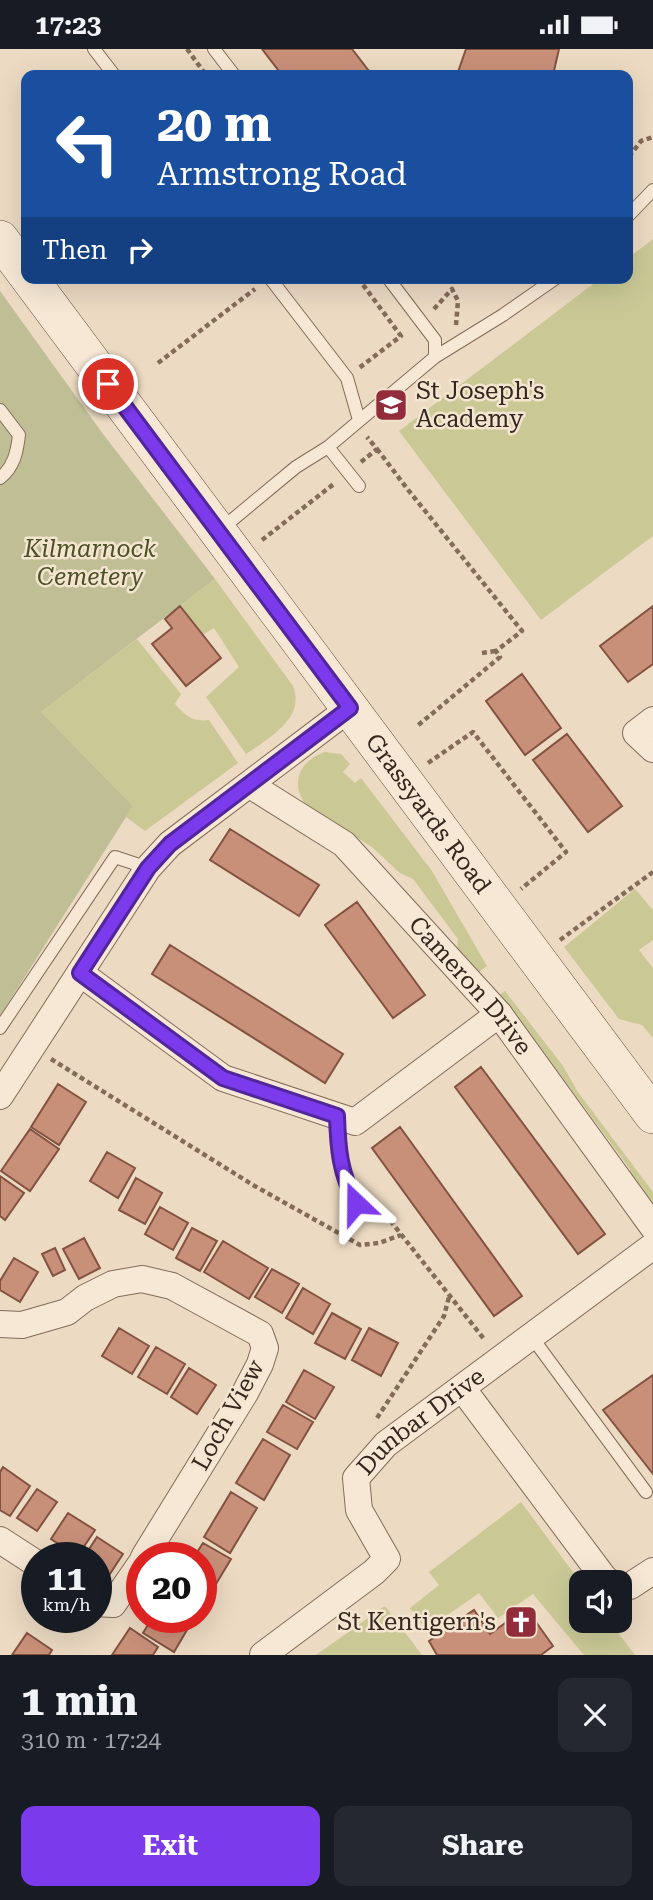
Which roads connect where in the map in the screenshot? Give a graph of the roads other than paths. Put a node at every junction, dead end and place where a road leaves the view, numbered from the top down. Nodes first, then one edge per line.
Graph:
1 (94, 49) edge
2 (214, 49) edge
3 (110, 70) edge
4 (230, 70) edge
5 (653, 190) edge
6 (633, 211) edge
7 (0, 239) edge
8 (21, 267) edge
9 (34, 284) edge
10 (275, 284) edge
11 (393, 284) edge
12 (547, 284) edge
13 (435, 357) junction
14 (0, 410) edge
15 (357, 422) junction
16 (328, 447) junction
17 (0, 478) edge
18 (359, 486) dead end
19 (229, 545) junction
20 (350, 708) junction
21 (653, 720) edge
22 (653, 748) edge
23 (250, 785) junction
24 (148, 868) junction
25 (80, 973) junction
26 (499, 1014) junction
27 (0, 1028) edge
28 (0, 1096) edge
29 (653, 1115) edge
30 (337, 1116) junction
31 (356, 1203) road end
32 (653, 1227) edge
33 (653, 1246) edge
34 (0, 1324) edge
35 (531, 1336) junction
36 (462, 1388) junction
37 (646, 1492) dead end
38 (0, 1540) edge
39 (154, 1542) edge
40 (21, 1554) edge
41 (598, 1570) edge
42 (653, 1571) edge
43 (126, 1585) edge
44 (632, 1585) edge
45 (112, 1604) edge
46 (263, 1655) edge

1 - 3 lane
2 - 4 lane
5 - 6 lane
7 - 8 main road, Grassyards Road
9 - 19 main road, Grassyards Road
10 - 15 lane
11 - 13 lane
12 - 13 lane
13 - 15 lane
14 - 17 lane
15 - 16 lane
16 - 18 lane
16 - 19 lane
19 - 20 main road, Grassyards Road
20 - 23 street
20 - 29 main road, Grassyards Road
21 - 22 street
23 - 24 street
23 - 26 street, Cameron Drive
24 - 25 street
24 - 27 lane
25 - 28 street
25 - 30 street
26 - 30 street
26 - 32 street, Cameron Drive
30 - 31 lane
33 - 35 street, Dunbar Drive
34 - 39 street, Loch View
35 - 36 street, Dunbar Drive
35 - 37 lane
36 - 41 street
36 - 46 street, Dunbar Drive
38 - 40 street
42 - 44 street
43 - 45 street, Loch View

